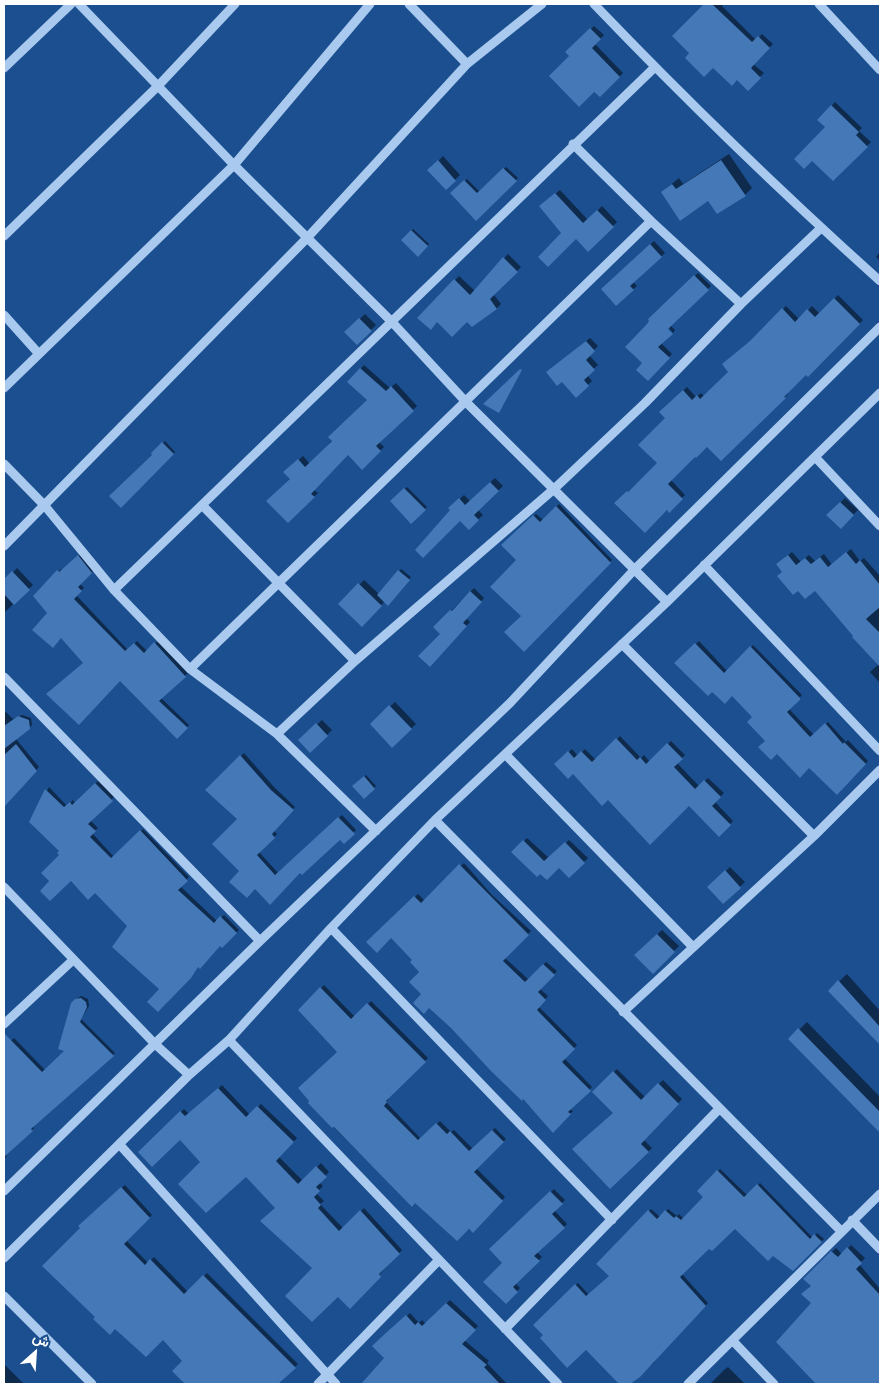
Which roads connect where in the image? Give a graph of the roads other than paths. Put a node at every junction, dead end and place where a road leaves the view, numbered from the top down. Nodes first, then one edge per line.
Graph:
1 (70, 4) edge
2 (79, 4) edge
3 (235, 4) edge
4 (370, 4) edge
5 (409, 4) edge
6 (542, 4) edge
7 (594, 4) edge
8 (819, 4) edge
9 (467, 64) junction
10 (655, 67) junction
11 (4, 68) edge
12 (880, 70) edge
13 (158, 86) junction
14 (574, 144) junction
15 (234, 165) junction
16 (651, 221) junction
17 (821, 228) junction
18 (4, 236) edge
19 (308, 237) junction
20 (880, 281) edge
21 (741, 304) junction
22 (4, 315) edge
23 (392, 322) junction
24 (880, 327) edge
25 (39, 354) junction
26 (4, 388) edge
27 (880, 393) edge
28 (466, 402) junction
29 (816, 458) junction
30 (4, 464) edge
31 (554, 489) junction
32 (202, 505) junction
33 (45, 506) junction
34 (880, 526) edge
35 (4, 546) edge
36 (704, 565) junction
37 (634, 570) junction
38 (279, 583) junction
39 (114, 590) junction
40 (667, 602) junction
41 (622, 644) junction
42 (355, 661) junction
43 (190, 669) junction
44 (4, 677) edge
45 (277, 734) junction
46 (880, 751) edge
47 (506, 755) junction
48 (880, 770) edge
49 (435, 820) junction
50 (376, 830) junction
51 (814, 836) junction
52 (4, 887) edge
53 (331, 928) junction
54 (260, 941) junction
55 (693, 947) junction
56 (73, 960) junction
57 (623, 1012) junction
58 (4, 1024) edge
59 (229, 1040) junction
60 (155, 1044) junction
61 (189, 1075) junction
62 (719, 1109) junction
63 (120, 1145) junction
64 (4, 1191) edge
65 (880, 1194) edge
66 (612, 1220) junction
67 (852, 1220) junction
68 (841, 1231) junction
69 (880, 1250) edge
70 (4, 1258) edge
71 (438, 1261) junction
72 (4, 1296) edge
73 (505, 1329) junction
74 (733, 1341) junction
75 (327, 1375) junction
76 (92, 1384) edge
77 (318, 1384) edge
78 (336, 1384) edge
79 (558, 1384) edge
80 (688, 1384) edge
81 (774, 1384) edge

1 - 11 street
2 - 13 street
3 - 13 street
4 - 15 street
5 - 9 street
6 - 9 street
7 - 10 street
8 - 12 street
9 - 19 street
10 - 14 street
10 - 17 street
13 - 15 street
13 - 18 street
14 - 16 street
14 - 23 street
15 - 19 street
15 - 25 street
16 - 21 street
16 - 28 street
17 - 20 street
17 - 21 street
19 - 23 street
19 - 33 street
21 - 31 street
22 - 25 street
23 - 28 street
23 - 32 street
24 - 37 street
25 - 26 street
27 - 29 street
28 - 31 street
28 - 38 street
29 - 34 street
29 - 36 street
30 - 33 street
31 - 37 street
31 - 42 street
32 - 38 street
32 - 39 street
33 - 35 street
33 - 39 street
36 - 40 street
36 - 46 street
37 - 40 street
37 - 50 street
38 - 42 street
38 - 43 street
39 - 43 street
40 - 41 street
41 - 47 street
41 - 51 street
42 - 45 street
43 - 45 street
44 - 54 street
45 - 50 street
47 - 49 street
47 - 55 street
48 - 51 street
49 - 53 street
49 - 57 street
50 - 54 street
51 - 55 street
52 - 56 street
53 - 59 street
53 - 66 street
54 - 60 street
55 - 57 street
56 - 58 street
56 - 60 street
57 - 62 street
59 - 61 street
59 - 71 street
60 - 61 street
60 - 64 street
61 - 63 street
62 - 66 street
62 - 68 street
63 - 70 street
63 - 75 street
65 - 67 street
66 - 73 street
67 - 68 street
67 - 69 street
68 - 74 street
71 - 73 street
71 - 75 street
72 - 76 street
73 - 79 street
74 - 80 street
74 - 81 street
75 - 77 street
75 - 78 street

